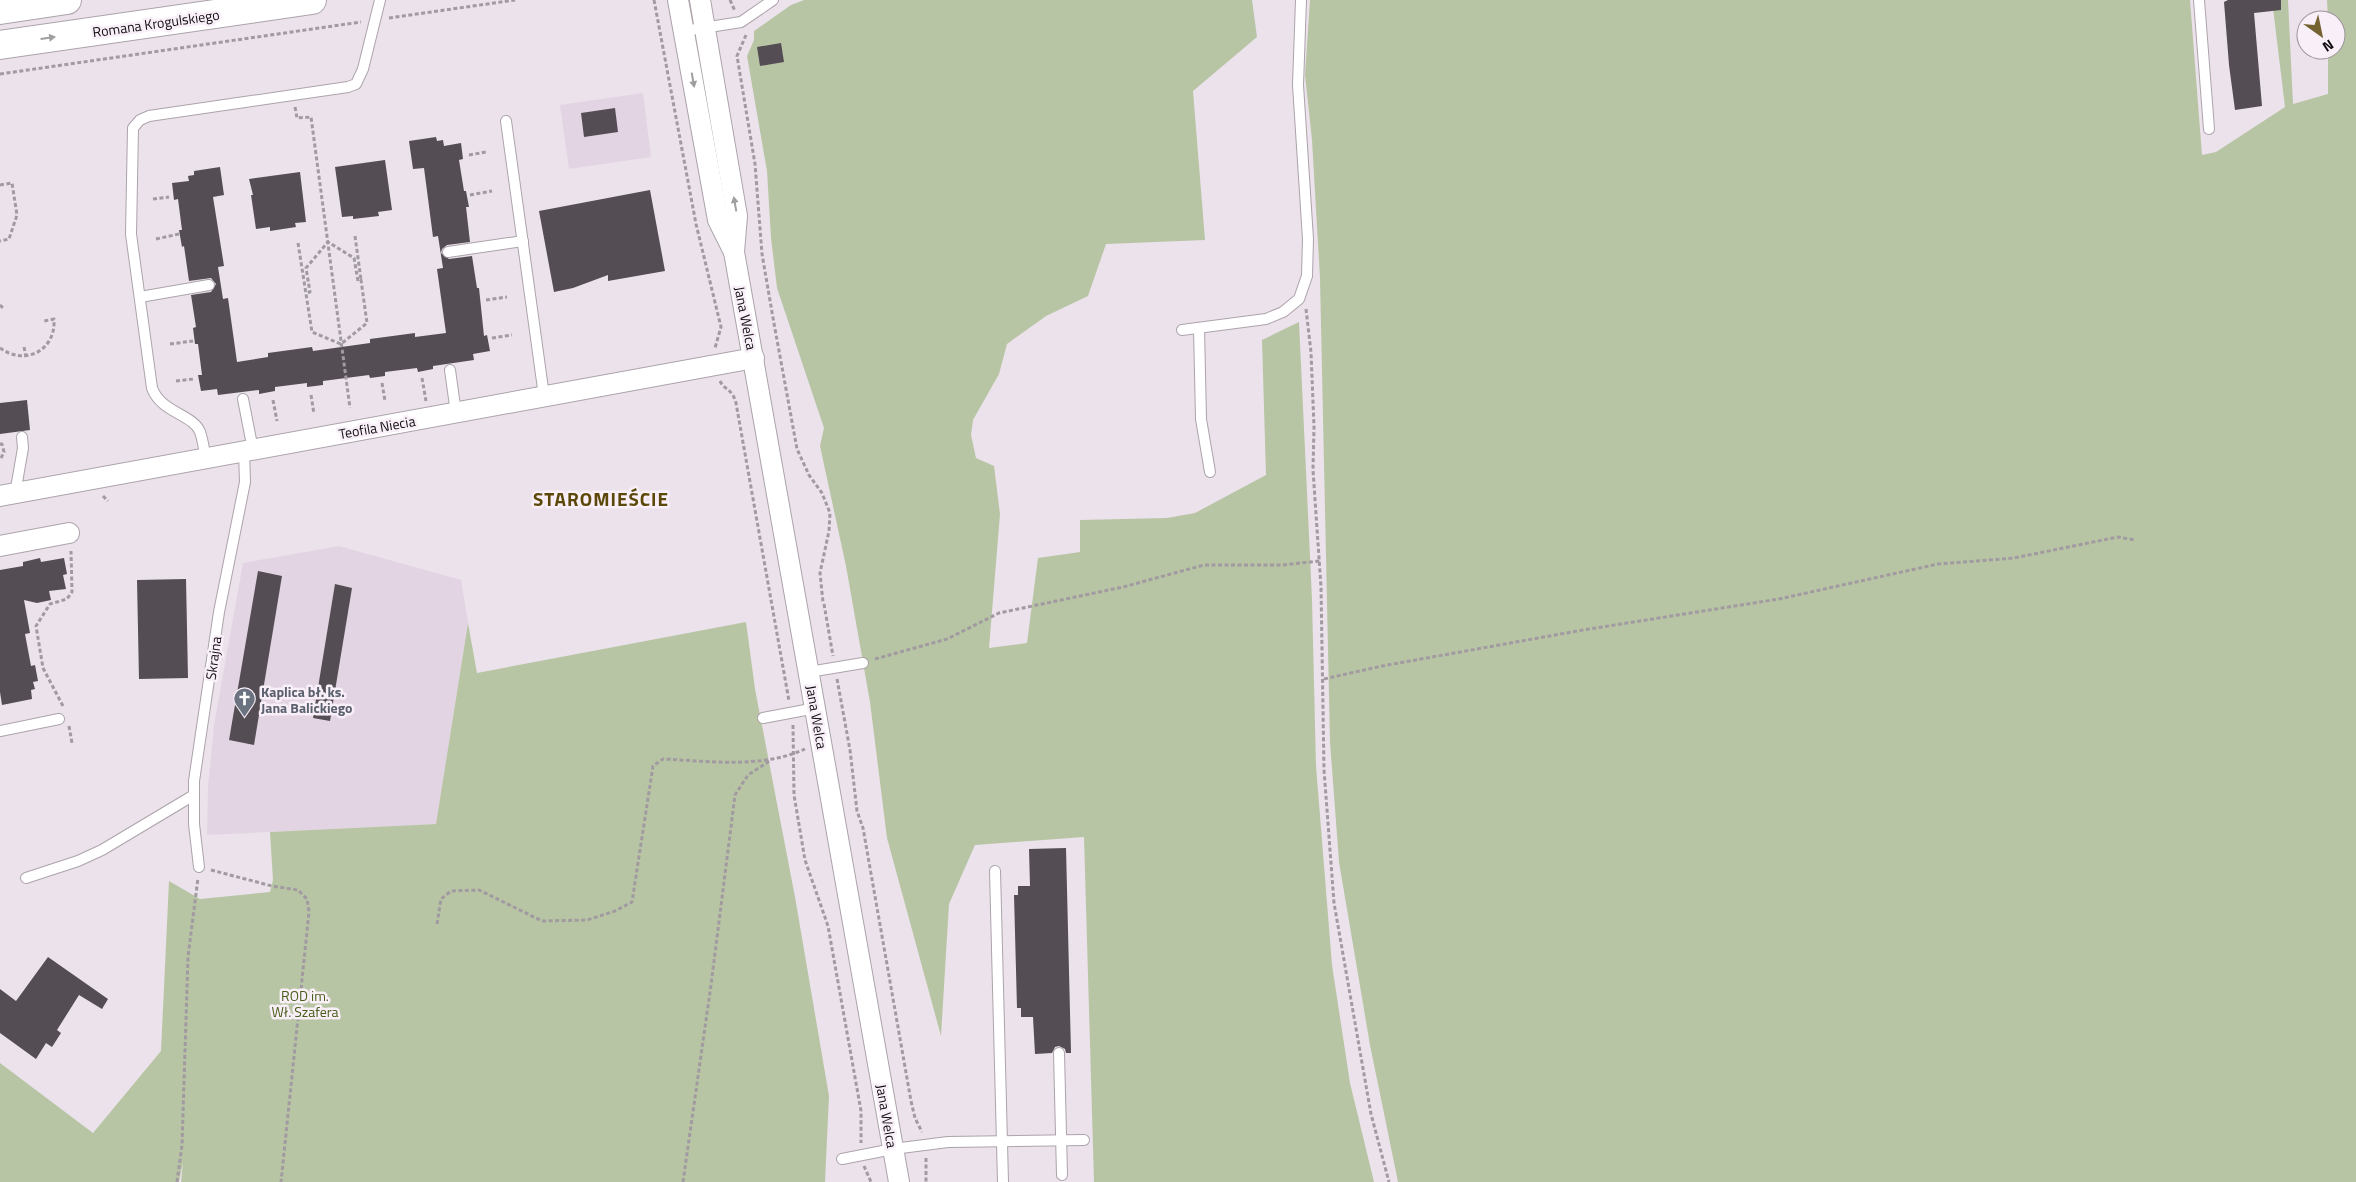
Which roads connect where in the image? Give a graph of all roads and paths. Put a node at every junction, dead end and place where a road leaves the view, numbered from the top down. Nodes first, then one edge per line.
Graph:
1 (68, 0) edge
2 (312, 0) edge
3 (380, 0) edge
4 (515, 0) edge
5 (654, 0) edge
6 (678, 0) edge
7 (700, 0) edge
8 (730, 0) edge
9 (773, 0) edge
10 (1301, 0) edge
11 (2199, 0) edge
12 (0, 10) edge
13 (737, 13) dead end
14 (384, 18) dead end
15 (368, 20) dead end
16 (705, 29) junction
17 (745, 31) dead end
18 (684, 32) junction
19 (0, 45) edge
20 (0, 74) edge
21 (295, 103) dead end
22 (506, 121) dead end
23 (2209, 130) dead end
24 (486, 152) dead end
25 (469, 155) dead end
26 (0, 185) edge
27 (492, 191) dead end
28 (470, 194) dead end
29 (169, 197) dead end
30 (153, 199) dead end
31 (179, 234) dead end
32 (355, 236) dead end
33 (156, 239) dead end
34 (0, 241) edge
35 (523, 241) junction
36 (328, 242) junction
37 (298, 243) dead end
38 (448, 252) dead end
39 (734, 252) junction
40 (361, 280) junction
41 (209, 285) dead end
42 (306, 294) junction
43 (140, 297) junction
44 (507, 297) dead end
45 (1299, 299) junction
46 (486, 300) dead end
47 (44, 321) dead end
48 (1199, 328) junction
49 (1182, 330) dead end
50 (512, 335) dead end
51 (492, 338) dead end
52 (193, 341) dead end
53 (170, 344) dead end
54 (341, 344) junction
55 (24, 347) dead end
56 (0, 348) edge
57 (715, 350) dead end
58 (26, 356) junction
59 (754, 358) junction
60 (450, 370) dead end
61 (718, 375) dead end
62 (422, 378) dead end
63 (194, 379) dead end
64 (176, 381) dead end
65 (382, 383) dead end
66 (311, 395) dead end
67 (544, 396) junction
68 (243, 399) dead end
69 (273, 400) dead end
70 (385, 401) dead end
71 (426, 403) dead end
72 (350, 408) dead end
73 (456, 413) junction
74 (314, 414) dead end
75 (277, 421) dead end
76 (22, 437) dead end
77 (0, 444) edge
78 (248, 451) junction
79 (206, 458) junction
80 (0, 460) edge
81 (1210, 472) dead end
82 (8, 495) edge
83 (69, 533) joint
84 (2135, 540) dead end
85 (0, 546) edge
86 (1320, 561) junction
87 (863, 663) joint
88 (835, 667) junction
89 (809, 672) junction
90 (1324, 679) junction
91 (816, 708) junction
92 (791, 713) junction
93 (64, 716) junction
94 (763, 718) dead end
95 (0, 731) edge
96 (822, 742) junction
97 (72, 743) dead end
98 (794, 754) junction
99 (773, 758) junction
100 (194, 795) junction
101 (199, 867) junction
102 (995, 871) dead end
103 (26, 878) dead end
104 (437, 924) dead end
105 (1059, 1053) dead end
106 (1062, 1140) junction
107 (1084, 1140) dead end
108 (1002, 1142) junction
109 (924, 1145) junction
110 (893, 1149) junction
111 (862, 1156) junction
112 (842, 1159) dead end
113 (1062, 1175) dead end
114 (177, 1182) edge
115 (281, 1182) edge
116 (683, 1182) edge
117 (870, 1182) edge
118 (899, 1182) edge
119 (926, 1182) edge
120 (1003, 1182) edge
121 (1389, 1182) edge

1 - 12 main road
19 -> 2 main road, Romana Krogulskiego
3 - 43 lane
4 - 14 path
5 - 57 path
6 - 18 street, Jana Welca
7 - 16 street, Jana Welca
8 - 13 path
9 - 16 lane
10 - 45 lane
11 - 23 lane
15 - 20 path
16 - 18 lane
39 -> 16 street, Jana Welca
17 - 88 path
18 -> 39 street, Jana Welca
21 - 36 path
22 - 35 lane
24 - 25 path
26 - 34 path
27 - 28 path
29 - 30 path
31 - 33 path
32 - 40 path
35 - 38 lane
35 - 67 lane
36 - 40 path
36 - 42 path
36 - 54 path
37 - 42 path
39 - 59 street, Jana Welca
40 - 54 path
41 - 43 lane
42 - 54 path
43 - 79 lane
44 - 46 path
45 - 48 lane
45 - 86 path
47 - 58 path
48 - 49 lane
48 - 81 lane
50 - 51 path
52 - 53 path
54 - 72 path
55 - 58 path
56 - 58 path
59 - 67 street, Teofila Niecia
59 - 89 street, Jana Welca
60 - 73 lane
61 - 92 path
62 - 71 path
63 - 64 path
65 - 70 path
66 - 74 path
67 - 73 street, Teofila Niecia
68 - 78 lane, Skrajna
69 - 75 path
73 - 78 street, Teofila Niecia
76 - 82 lane
77 - 80 path
78 - 79 street, Teofila Niecia
78 - 100 lane, Skrajna
79 - 82 street, Teofila Niecia
83 - 85 street
83 - 93 path
84 - 90 path
86 - 87 path
86 - 90 path
87 - 88 lane
88 - 89 lane
88 - 109 path
89 - 91 street, Jana Welca
90 - 121 path
91 - 92 lane
91 - 96 street, Jana Welca
92 - 94 lane
92 - 98 path
93 - 95 lane
93 - 97 path
96 - 98 path
96 - 110 street, Jana Welca
98 - 99 path
98 - 111 path
99 - 104 path
99 - 116 path
100 - 101 lane, Skrajna
100 - 103 lane
101 - 114 path
101 - 115 path
102 - 108 lane
105 - 106 lane
106 - 107 lane
106 - 108 lane
106 - 113 lane
108 - 109 lane
108 - 120 lane
109 - 110 lane
109 - 119 path
110 - 111 lane
110 - 118 street, Jana Welca
111 - 112 lane
111 - 117 path

